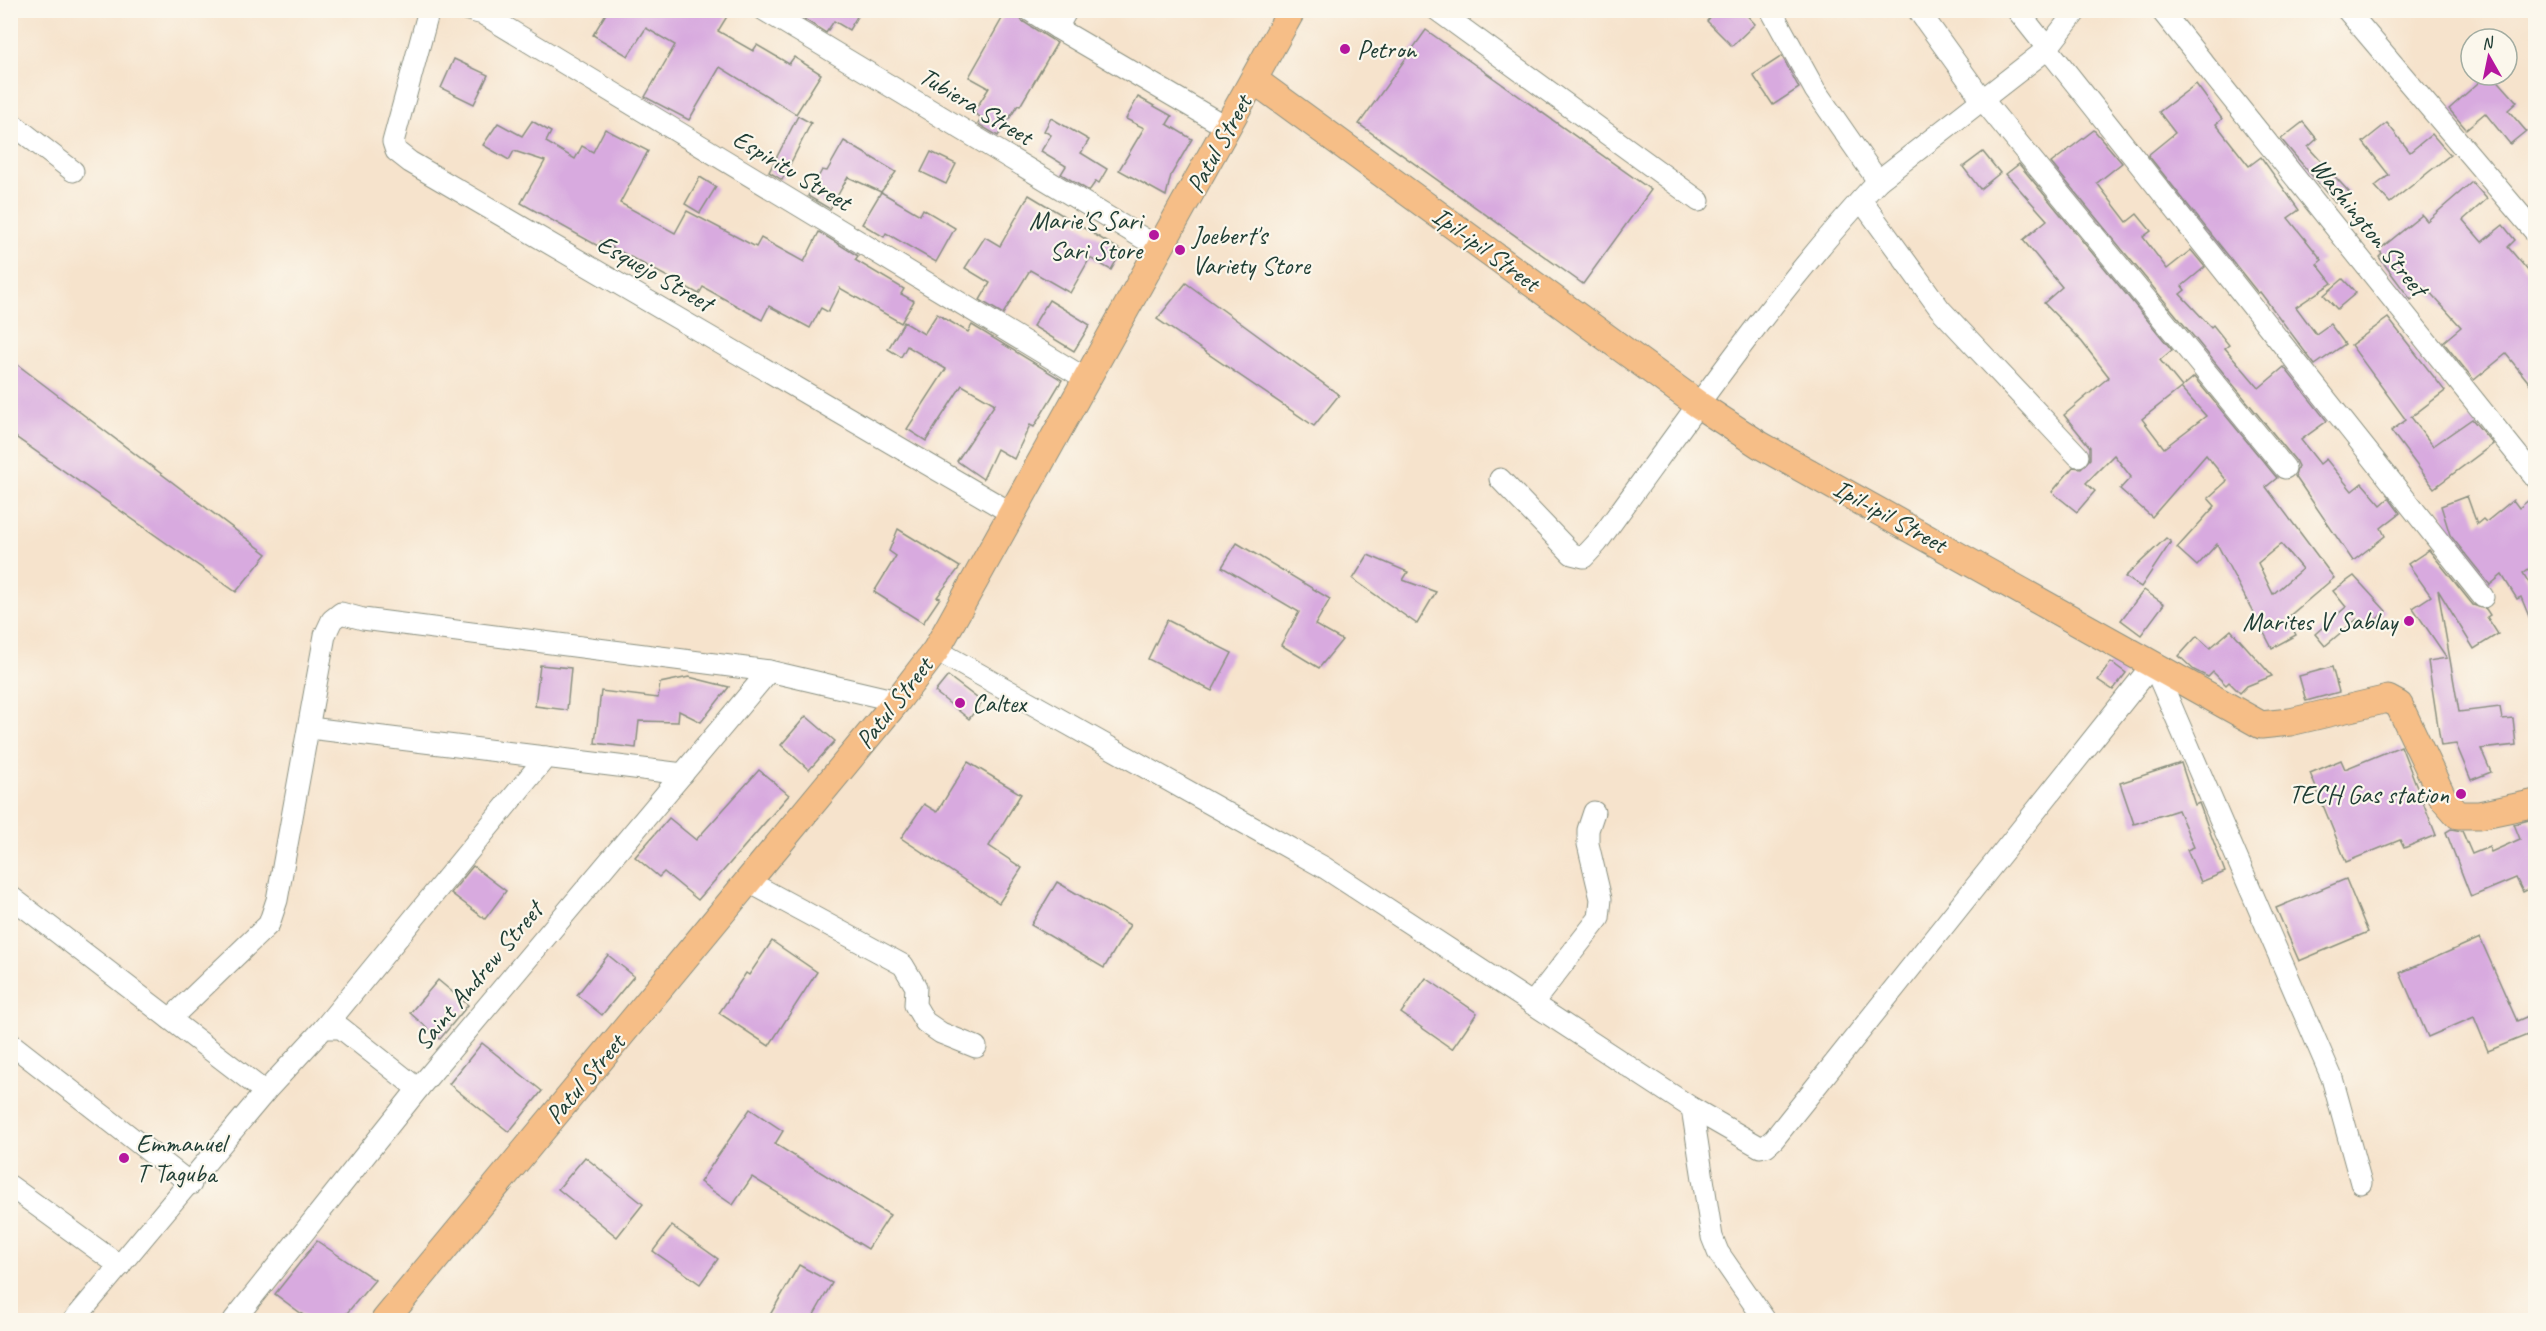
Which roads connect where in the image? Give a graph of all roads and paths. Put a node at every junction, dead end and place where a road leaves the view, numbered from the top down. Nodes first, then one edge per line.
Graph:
1 (429, 10) edge
2 (468, 10) edge
3 (764, 10) edge
4 (1029, 10) edge
5 (1292, 10) edge
6 (1437, 10) edge
7 (1918, 10) edge
8 (2017, 10) edge
9 (2077, 10) edge
10 (2161, 10) edge
11 (2347, 10) edge
12 (1772, 12) dead end
13 (1062, 19) edge
14 (2046, 50) junction
15 (1254, 80) junction
16 (1982, 99) junction
17 (10, 122) edge
18 (1228, 128) junction
19 (73, 171) dead end
20 (1878, 182) junction
21 (1861, 200) junction
22 (1699, 201) dead end
23 (2535, 233) edge
24 (1161, 249) junction
25 (1086, 379) junction
26 (1699, 405) junction
27 (2078, 456) dead end
28 (2285, 468) dead end
29 (2535, 478) edge
30 (1500, 479) dead end
31 (1013, 514) junction
32 (2483, 597) dead end
33 (936, 650) junction
34 (2153, 664) junction
35 (769, 671) junction
36 (897, 701) junction
37 (310, 728) junction
38 (546, 757) junction
39 (683, 774) junction
40 (2535, 803) edge
41 (1594, 812) dead end
42 (749, 882) junction
43 (10, 896) edge
44 (1532, 1004) junction
45 (170, 1019) junction
46 (324, 1028) junction
47 (10, 1043) edge
48 (976, 1047) dead end
49 (418, 1089) junction
50 (266, 1092) junction
51 (1692, 1108) junction
52 (2361, 1183) dead end
53 (191, 1184) junction
54 (10, 1186) edge
55 (120, 1266) junction
56 (74, 1320) edge
57 (234, 1320) edge
58 (385, 1320) edge
59 (1765, 1320) edge

1 - 31 street, Esquejo Street
2 - 25 street, Espiritu Street
3 - 24 street, Tubiera Street
4 - 13 street
5 - 15 main road, Patul Street
6 - 22 street
7 - 16 street
8 - 14 street
9 - 14 street
10 - 29 street, Washington Street
11 - 23 street
12 - 20 street
13 - 18 street
14 - 16 street
14 - 32 street
15 - 18 main road, Patul Street
15 - 26 main road, Ipil-ipil Street
16 - 20 street
16 - 28 street
17 - 19 street
18 - 24 main road, Patul Street
20 - 21 street
21 - 26 street
21 - 27 street
24 - 25 main road, Patul Street
25 - 31 main road, Patul Street
26 - 30 street
26 - 34 main road, Ipil-ipil Street
31 - 33 main road, Patul Street
33 - 36 main road, Patul Street
33 - 44 street
34 - 40 main road, Ipil-ipil Street
34 - 51 street
34 - 52 street
35 - 36 street
35 - 37 street
35 - 39 street, Saint Andrew Street
36 - 42 main road, Patul Street
37 - 38 street
37 - 45 street
38 - 39 street
38 - 46 street
39 - 49 street, Saint Andrew Street
41 - 44 street
42 - 48 street
42 - 58 main road, Patul Street
43 - 45 street
44 - 51 street
45 - 50 street
46 - 49 street
46 - 50 street
47 - 53 street
49 - 57 street, Saint Andrew Street
50 - 53 street
51 - 59 street
53 - 55 street
54 - 55 street
55 - 56 street

